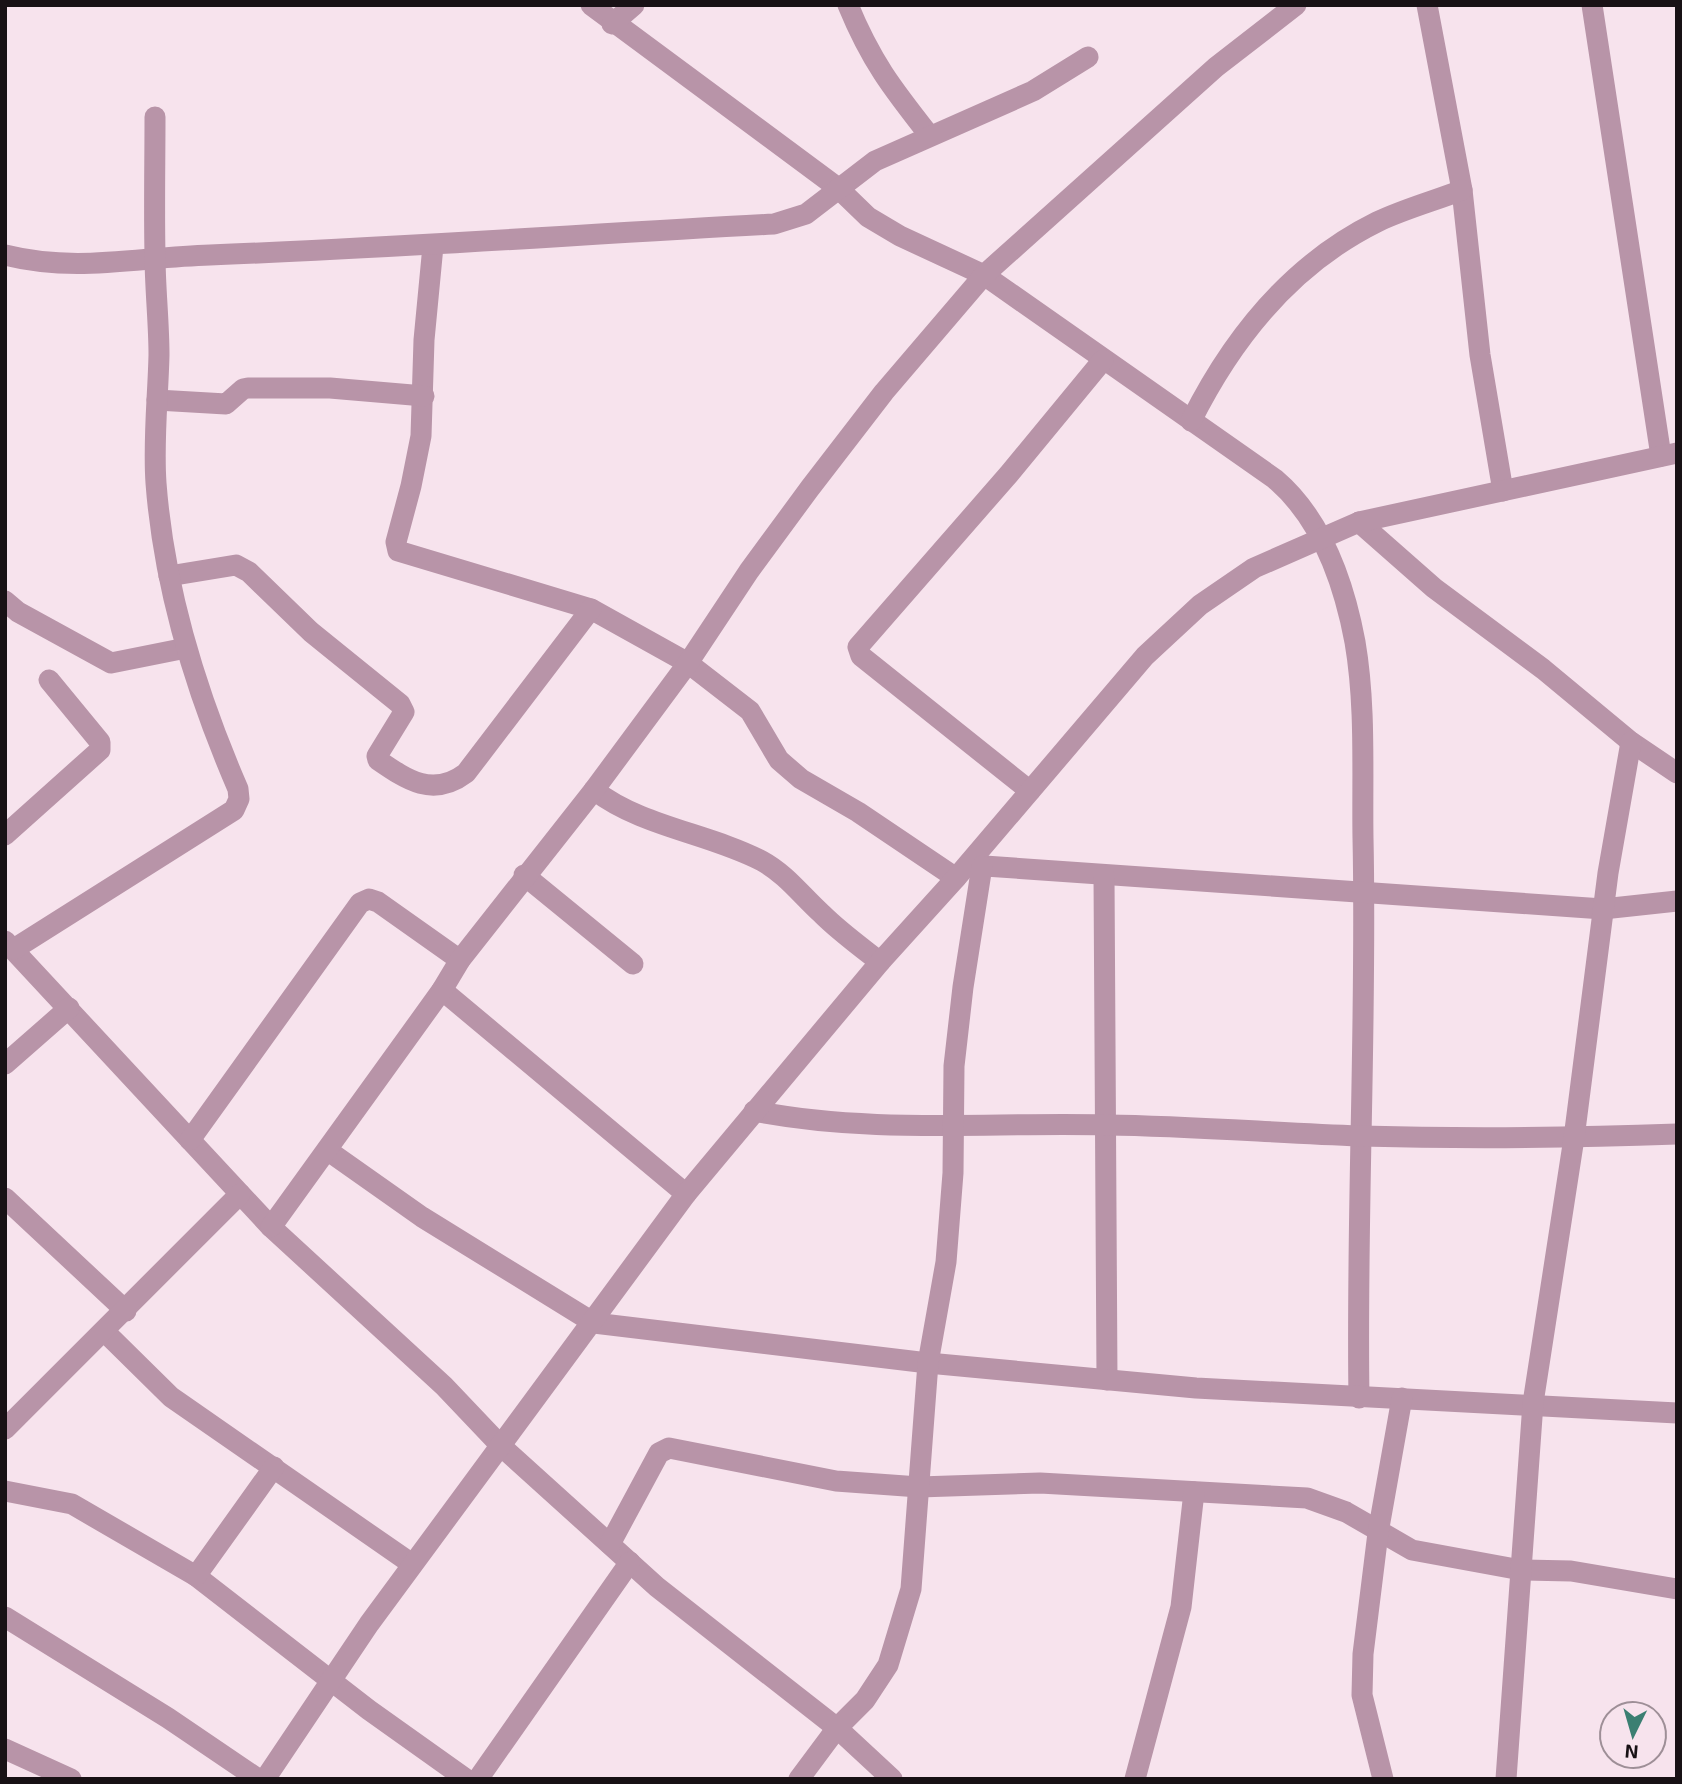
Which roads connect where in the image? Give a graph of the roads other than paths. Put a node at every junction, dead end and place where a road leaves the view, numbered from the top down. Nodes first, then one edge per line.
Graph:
1 (591, 5) edge
2 (634, 5) edge
3 (848, 5) edge
4 (1296, 5) edge
5 (1427, 5) edge
6 (1592, 5) edge
7 (612, 24) junction
8 (1088, 57) dead end
9 (155, 117) dead end
10 (929, 135) junction
11 (838, 188) junction
12 (1462, 190) junction
13 (433, 246) junction
14 (5, 255) edge
15 (155, 256) junction
16 (984, 275) junction
17 (1103, 360) junction
18 (424, 396) junction
19 (157, 400) junction
20 (1191, 421) junction
21 (1669, 455) edge
22 (1503, 491) junction
23 (1359, 522) junction
24 (1321, 538) junction
25 (169, 576) junction
26 (591, 609) junction
27 (9, 613) edge
28 (186, 648) junction
29 (688, 663) junction
30 (49, 680) dead end
31 (1631, 742) junction
32 (1677, 773) edge
33 (594, 790) junction
34 (1030, 790) junction
35 (5, 835) edge
36 (969, 870) junction
37 (524, 875) junction
38 (1104, 876) junction
39 (1364, 892) junction
40 (1677, 901) edge
41 (1603, 909) junction
42 (10, 945) edge
43 (460, 960) junction
44 (880, 962) junction
45 (633, 964) dead end
46 (442, 990) junction
47 (69, 1008) junction
48 (5, 1064) edge
49 (754, 1111) junction
50 (956, 1124) junction
51 (1107, 1125) junction
52 (1677, 1134) edge
53 (1360, 1136) junction
54 (1574, 1138) junction
55 (190, 1140) junction
56 (327, 1150) junction
57 (240, 1194) junction
58 (686, 1194) junction
59 (5, 1198) edge
60 (271, 1227) junction
61 (126, 1311) junction
62 (594, 1323) junction
63 (104, 1331) junction
64 (928, 1363) junction
65 (1107, 1380) junction
66 (1359, 1398) junction
67 (1402, 1398) junction
68 (1533, 1403) junction
69 (1677, 1413) edge
70 (6, 1428) edge
71 (501, 1446) junction
72 (274, 1467) junction
73 (919, 1488) junction
74 (5, 1491) edge
75 (1194, 1492) junction
76 (1378, 1533) junction
77 (610, 1544) junction
78 (630, 1562) junction
79 (412, 1564) junction
80 (1521, 1570) junction
81 (196, 1576) junction
82 (1677, 1589) edge
83 (5, 1617) edge
84 (331, 1679) junction
85 (837, 1728) junction
86 (5, 1749) edge
87 (71, 1779) edge
88 (258, 1779) edge
89 (265, 1779) edge
90 (466, 1779) edge
91 (478, 1779) edge
92 (799, 1779) edge
93 (892, 1779) edge
94 (1135, 1779) edge
95 (1383, 1779) edge
96 (1506, 1779) edge

1 - 7 street
2 - 7 street
3 - 10 street
4 - 16 street
5 - 12 street
6 - 21 street
7 - 11 street
8 - 10 street
9 - 15 street
10 - 11 street
11 - 13 street
11 - 16 street
12 - 20 street
12 - 22 street
13 - 15 street
13 - 18 street
14 - 15 street
15 - 19 street
16 - 17 street
16 - 29 street
17 - 20 street
17 - 34 street
18 - 19 street
18 - 26 street
19 - 25 street
20 - 24 street
21 - 22 street
22 - 23 street
23 - 24 street
23 - 31 street
24 - 34 street
24 - 39 street
25 - 26 street
25 - 28 street
26 - 29 street
27 - 28 street
28 - 42 street
29 - 33 street
29 - 36 street
30 - 35 street
31 - 32 street
31 - 41 street
33 - 37 street
33 - 44 street
34 - 36 street
36 - 38 street
36 - 44 street
36 - 50 street
37 - 43 street
37 - 45 street
38 - 39 street
38 - 51 street
39 - 41 street
39 - 53 street
40 - 41 street
41 - 54 street
42 - 47 street
43 - 46 street
43 - 55 street
44 - 49 street
46 - 56 street
46 - 58 street
47 - 48 street
47 - 55 street
49 - 50 street
49 - 58 street
50 - 51 street
50 - 64 street
51 - 53 street
51 - 65 street
52 - 54 street
53 - 54 street
53 - 66 street
54 - 68 street
55 - 57 street
56 - 60 street
56 - 62 street
57 - 60 street
57 - 61 street
58 - 62 street
59 - 61 street
60 - 71 street
61 - 63 street
62 - 64 street
62 - 71 street
63 - 70 street
63 - 72 street
64 - 65 street
64 - 73 street
65 - 66 street
66 - 67 street
67 - 68 street
67 - 76 street
68 - 69 street
68 - 80 street
71 - 77 street
71 - 79 street
72 - 79 street
72 - 81 street
73 - 75 street
73 - 77 street
73 - 85 street
74 - 81 street
75 - 76 street
75 - 94 street
76 - 80 street
76 - 95 street
77 - 78 street
78 - 85 street
78 - 91 street
79 - 84 street
80 - 82 street
80 - 96 street
81 - 84 street
83 - 88 street
84 - 89 street
84 - 90 street
85 - 92 street
85 - 93 street
86 - 87 street

